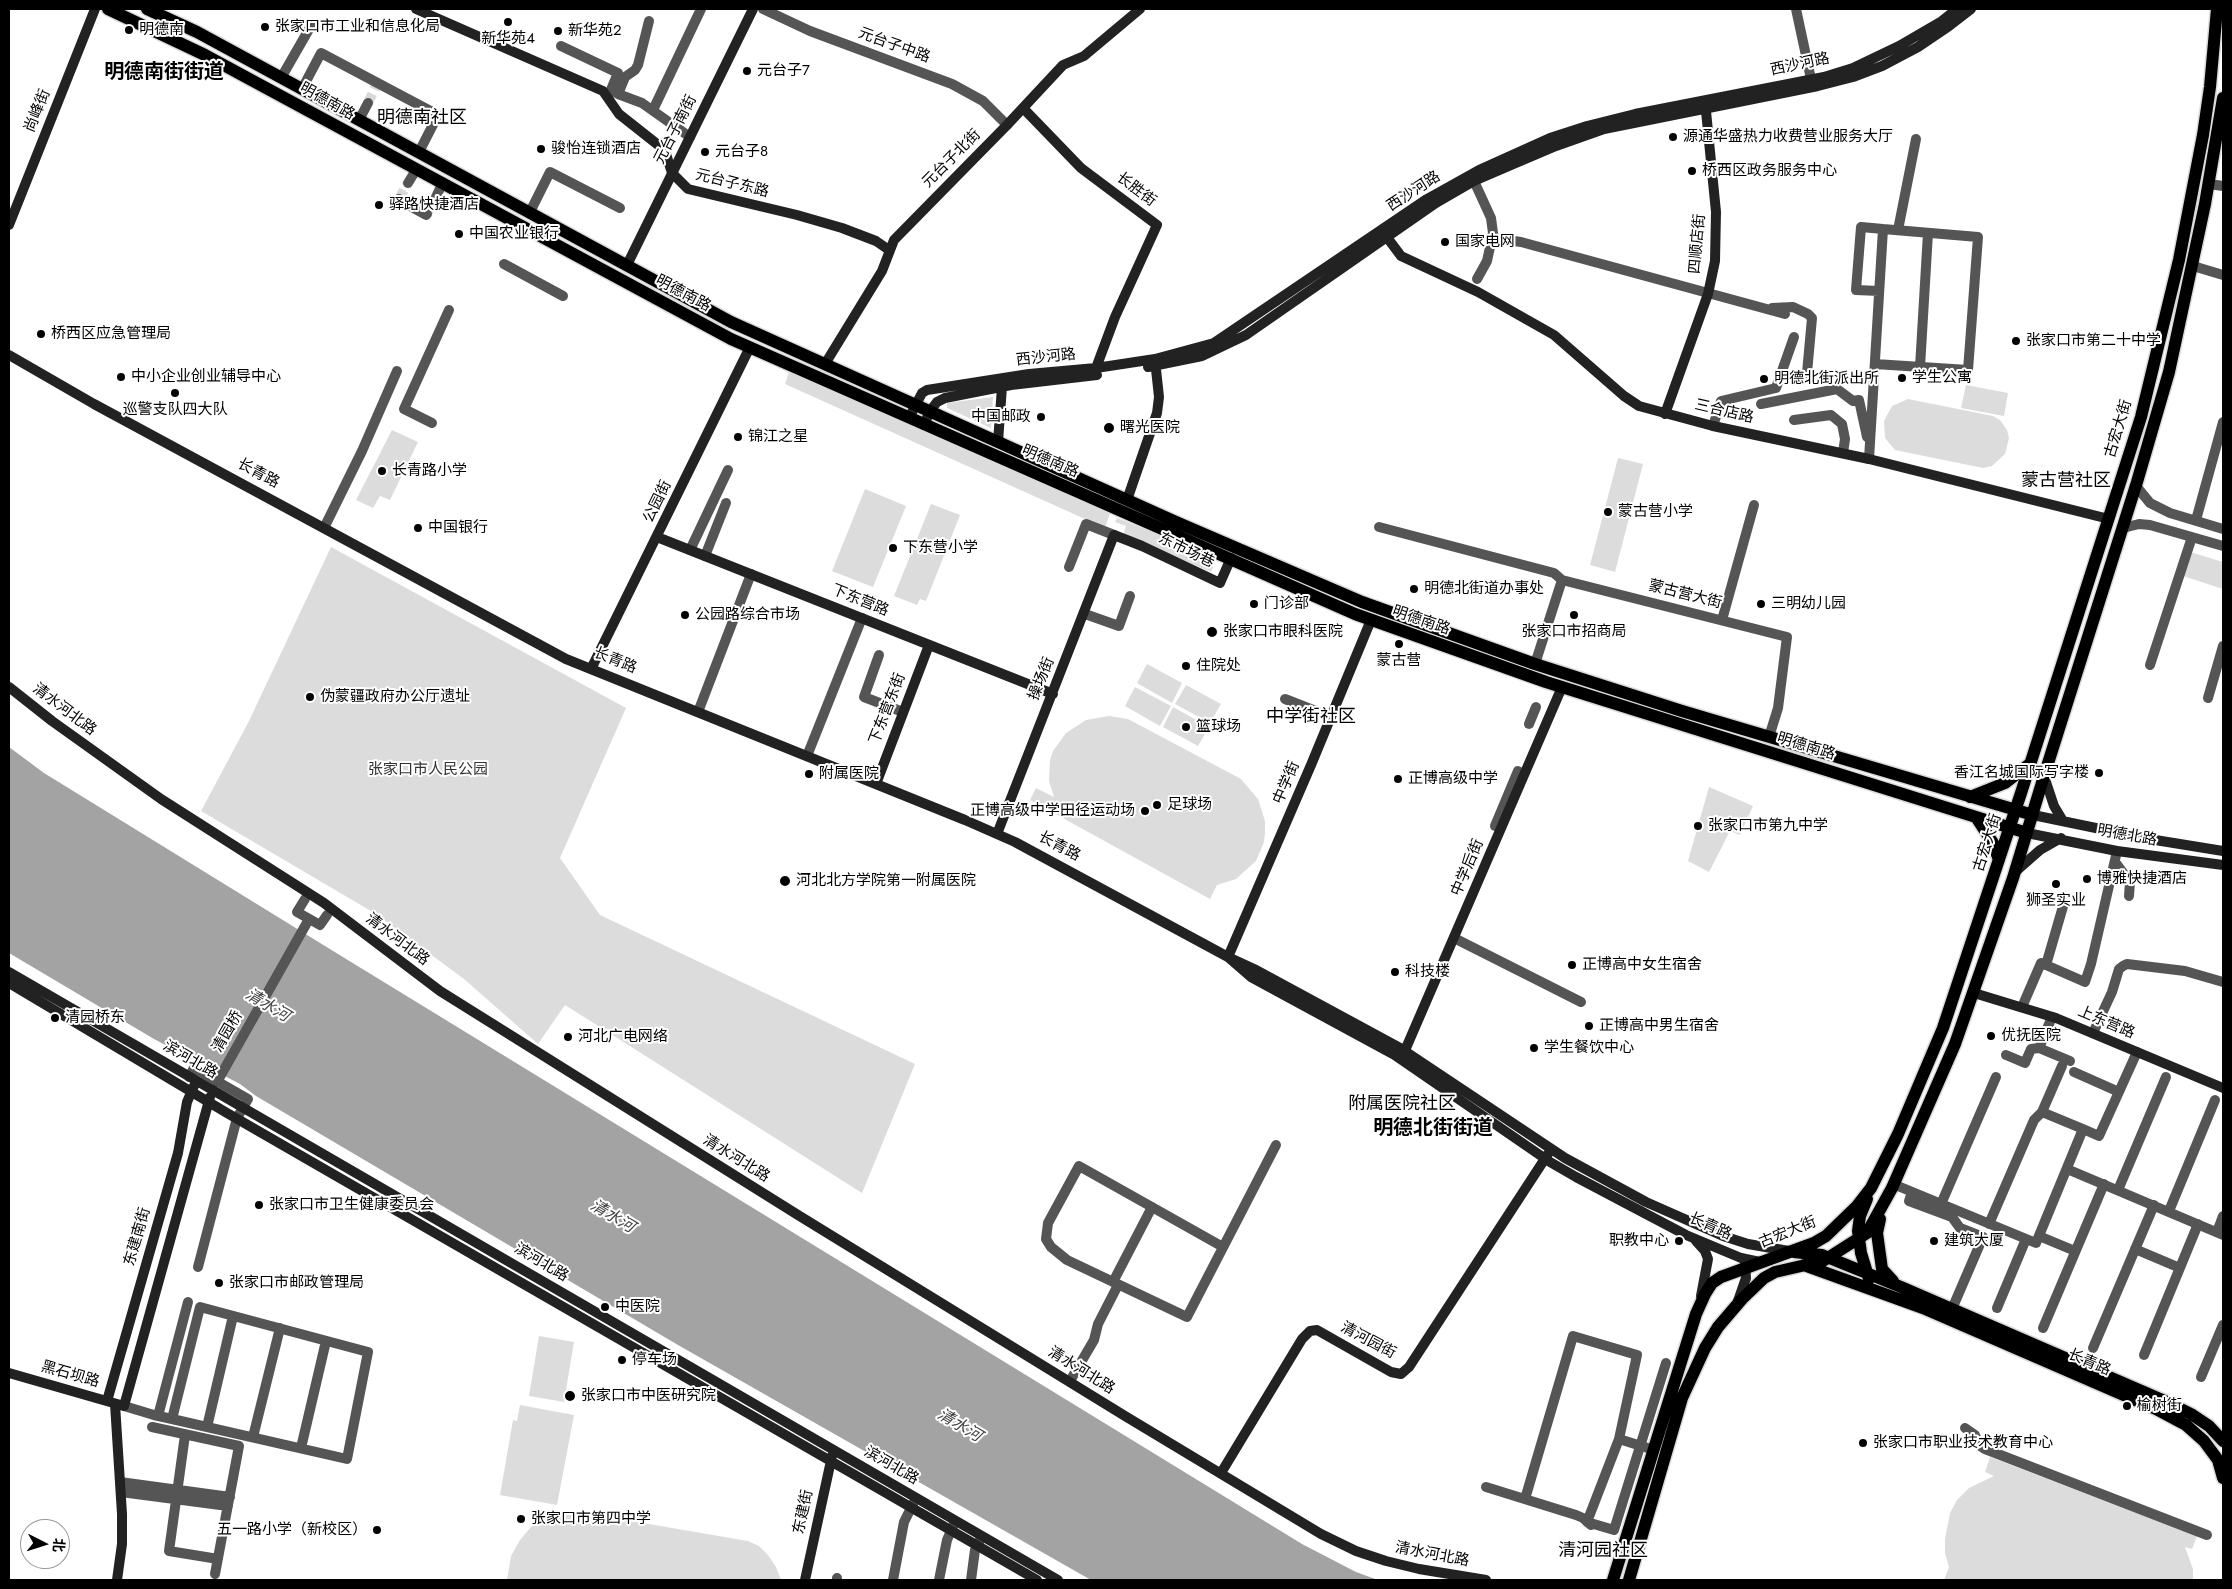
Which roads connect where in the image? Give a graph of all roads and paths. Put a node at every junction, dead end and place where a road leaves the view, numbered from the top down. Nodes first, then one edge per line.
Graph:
1 (95, 9) edge
2 (108, 9) edge
3 (147, 9) edge
4 (416, 9) edge
5 (701, 9) edge
6 (753, 9) edge
7 (763, 9) edge
8 (1140, 9) edge
9 (1796, 9) edge
10 (1957, 9) edge
11 (1971, 9) edge
12 (2216, 9) edge
13 (429, 11) edge
14 (649, 21) dead end
15 (312, 24) dead end
16 (212, 40) junction
17 (561, 46) dead end
18 (205, 55) junction
19 (281, 78) junction
20 (1811, 79) junction
21 (302, 89) junction
22 (618, 94) junction
23 (2223, 98) edge
24 (610, 101) junction
25 (368, 103) tunnel mouth
26 (1706, 104) junction
27 (1023, 108) junction
28 (652, 110) junction
29 (359, 120) junction
30 (1007, 125) junction
31 (690, 137) junction
32 (1916, 139) dead end
33 (419, 152) junction
34 (416, 170) junction
35 (672, 173) junction
36 (1474, 181) junction
37 (408, 183) tunnel mouth
38 (442, 184) junction
39 (2209, 184) junction
40 (2223, 186) edge
41 (400, 198) dead end
42 (436, 198) tunnel mouth
43 (620, 208) dead end
44 (530, 212) junction
45 (427, 214) dead end
46 (9, 225) edge
47 (1883, 229) junction
48 (1898, 230) junction
49 (1928, 233) junction
50 (1384, 234) junction
51 (1493, 238) junction
52 (889, 250) junction
53 (504, 264) dead end
54 (627, 265) junction
55 (2193, 266) junction
56 (2223, 275) edge
57 (1477, 279) dead end
58 (1880, 291) junction
59 (1708, 294) junction
60 (563, 296) dead end
61 (1767, 309) junction
62 (449, 310) dead end
63 (1785, 314) dead end
64 (1794, 337) dead end
65 (750, 347) junction
66 (9, 355) edge
67 (1155, 362) junction
68 (825, 364) junction
69 (1875, 364) junction
70 (1920, 367) junction
71 (397, 371) dead end
72 (1096, 372) junction
73 (1807, 374) dead end
74 (1002, 387) junction
75 (915, 404) junction
76 (1760, 404) dead end
77 (1861, 410) junction
78 (1872, 410) junction
79 (930, 411) junction
80 (1665, 414) junction
81 (909, 418) junction
82 (1794, 420) dead end
83 (432, 423) dead end
84 (2223, 423) edge
85 (924, 425) junction
86 (1713, 426) junction
87 (1867, 438) dead end
88 (998, 442) junction
89 (1843, 453) junction
90 (1868, 459) junction
91 (728, 470) dead end
92 (2136, 486) junction
93 (1127, 500) junction
94 (726, 502) dead end
95 (1754, 505) dead end
96 (2109, 519) junction
97 (2196, 520) junction
98 (1379, 527) dead end
99 (324, 528) junction
100 (2123, 528) junction
101 (2223, 529) edge
102 (1114, 536) junction
103 (657, 537) junction
104 (2192, 537) junction
105 (2223, 546) edge
106 (690, 550) junction
107 (705, 556) junction
108 (1231, 558) junction
109 (1069, 567) dead end
110 (751, 574) junction
111 (1562, 580) junction
112 (1320, 584) junction
113 (2087, 589) junction
114 (2102, 594) junction
115 (1130, 596) dead end
116 (1315, 596) junction
117 (1084, 614) junction
118 (862, 618) junction
119 (1371, 620) junction
120 (1722, 620) junction
121 (929, 645) junction
122 (2223, 646) edge
123 (879, 655) dead end
124 (1539, 665) junction
125 (2150, 665) dead end
126 (591, 670) junction
127 (1540, 680) junction
128 (9, 687) edge
129 (1562, 687) junction
130 (1053, 694) junction
131 (2208, 698) dead end
132 (1285, 699) dead end
133 (698, 712) junction
134 (903, 712) junction
135 (1533, 716) dead end
136 (1331, 717) junction
137 (1546, 723) junction
138 (1769, 737) junction
139 (807, 756) junction
140 (2031, 763) junction
141 (1518, 771) dead end
142 (2044, 776) junction
143 (1919, 782) junction
144 (876, 784) junction
145 (1970, 797) junction
146 (1914, 798) junction
147 (1510, 800) junction
148 (2015, 811) junction
149 (2033, 815) junction
150 (1976, 817) junction
151 (2063, 821) junction
152 (1495, 826) dead end
153 (2010, 828) junction
154 (2027, 833) junction
155 (997, 834) junction
156 (2061, 838) junction
157 (2149, 839) junction
158 (2117, 851) junction
159 (2223, 851) edge
160 (2146, 855) junction
161 (1999, 860) junction
162 (2114, 862) junction
163 (2223, 865) edge
164 (2015, 872) junction
165 (2129, 896) dead end
166 (305, 900) dead end
167 (2064, 903) dead end
168 (327, 915) dead end
169 (310, 919) junction
170 (1454, 938) junction
171 (1228, 957) junction
172 (2046, 965) junction
173 (9, 972) edge
174 (2223, 982) edge
175 (9, 983) edge
176 (1974, 993) junction
177 (1581, 1002) dead end
178 (2022, 1007) junction
179 (2052, 1016) junction
180 (2093, 1034) junction
181 (2039, 1048) junction
182 (2137, 1052) junction
183 (1403, 1055) junction
184 (2006, 1055) dead end
185 (2074, 1072) dead end
186 (193, 1075) junction
187 (1996, 1077) dead end
188 (2166, 1077) dead end
189 (215, 1086) junction
190 (2223, 1088) edge
191 (191, 1091) junction
192 (2119, 1092) junction
193 (2215, 1100) dead end
194 (208, 1101) junction
195 (245, 1103) junction
196 (2042, 1112) junction
197 (237, 1118) junction
198 (2083, 1129) junction
199 (1276, 1145) dead end
200 (1551, 1148) junction
201 (1544, 1158) junction
202 (2067, 1168) junction
203 (1893, 1184) junction
204 (2104, 1184) junction
205 (1871, 1188) junction
206 (2118, 1190) junction
207 (1912, 1192) junction
208 (1941, 1204) junction
209 (2154, 1205) junction
210 (1152, 1207) junction
211 (1882, 1207) junction
212 (2168, 1211) junction
213 (2223, 1216) edge
214 (1989, 1224) junction
215 (2198, 1224) junction
216 (2220, 1233) edge
217 (1686, 1235) junction
218 (2038, 1236) junction
219 (1859, 1239) junction
220 (2026, 1239) junction
221 (1735, 1240) junction
222 (1223, 1247) junction
223 (2135, 1249) junction
224 (2075, 1251) junction
225 (1790, 1252) junction
226 (1829, 1258) junction
227 (1760, 1262) junction
228 (1745, 1263) junction
229 (1804, 1266) junction
230 (198, 1268) dead end
231 (2180, 1268) junction
232 (1868, 1274) junction
233 (1115, 1284) junction
234 (1901, 1286) junction
235 (1888, 1296) junction
236 (188, 1302) dead end
237 (1997, 1308) dead end
238 (1733, 1309) junction
239 (1696, 1314) junction
240 (1950, 1314) junction
241 (233, 1316) junction
242 (2223, 1325) edge
243 (280, 1328) junction
244 (2043, 1328) dead end
245 (326, 1341) junction
246 (2093, 1348) dead end
247 (2144, 1355) dead end
248 (1666, 1363) dead end
249 (9, 1373) edge
250 (2201, 1377) dead end
251 (1070, 1381) junction
252 (115, 1404) junction
253 (158, 1416) junction
254 (172, 1419) junction
255 (152, 1427) dead end
256 (207, 1427) junction
257 (1965, 1428) dead end
258 (185, 1434) junction
259 (253, 1438) junction
260 (1619, 1439) junction
261 (2223, 1441) edge
262 (1640, 1446) junction
263 (301, 1448) junction
264 (1654, 1450) junction
265 (2212, 1452) junction
266 (832, 1456) junction
267 (1221, 1473) junction
268 (2223, 1478) edge
269 (121, 1487) junction
270 (1486, 1488) dead end
271 (177, 1495) junction
272 (916, 1498) junction
273 (1525, 1500) junction
274 (229, 1501) junction
275 (911, 1508) junction
276 (1587, 1522) junction
277 (953, 1526) junction
278 (2206, 1535) dead end
279 (1627, 1537) junction
280 (979, 1541) junction
281 (218, 1558) junction
282 (215, 1574) dead end
283 (1053, 1579) edge
284 (117, 1580) edge
285 (805, 1580) edge
286 (894, 1580) edge
287 (939, 1580) edge
288 (971, 1580) edge
289 (1037, 1580) edge
290 (1486, 1580) edge
291 (1613, 1580) edge
292 (1629, 1580) edge

1 - 46 street, 尚峰街
2 - 18 main road, 明德南路
3 - 16 main road, 明德南路
4 - 13 street, 元台子东路
5 - 28 street
6 - 31 street, 元台子南街
7 - 30 street, 元台子中路
8 - 27 street, 元台子北街
9 - 20 street
10 - 20 street, 西沙河路
11 - 26 street, 西沙河路
12 - 96 main road, 古宏大街
13 - 24 street, 元台子东路
14 - 22 street
15 - 19 street
16 - 18 main road
16 - 19 main road, 明德南路
17 - 24 street
18 - 34 main road, 明德南路
19 - 21 main road, 明德南路
20 - 26 street, 西沙河路
21 - 29 main road, 明德南路
21 - 33 street
22 - 24 street
22 - 28 street
23 - 39 main road, 古宏大街
24 - 35 street, 元台子东路
25 - 29 street
26 - 36 street, 西沙河路
26 - 50 street, 西沙河路
26 - 59 street, 四顺店街
27 - 30 street, 元台子北街
27 - 72 street, 长胜街
28 - 31 street
29 - 33 main road, 明德南路
30 - 52 street, 元台子北街
31 - 35 street, 元台子南街
32 - 48 street
33 - 44 main road, 明德南路
34 - 37 street
34 - 38 main road, 明德南路
35 - 52 street, 元台子东路
35 - 54 street, 元台子南街
36 - 50 street, 西沙河路
36 - 51 street
38 - 42 street
38 - 65 main road, 明德南路
39 - 40 street
39 - 55 main road, 古宏大街
41 - 45 street
43 - 44 street
44 - 54 main road, 明德南路
47 - 48 street
47 - 58 street
47 - 58 street
48 - 49 street
49 - 70 street
49 - 70 street
50 - 67 street, 西沙河路
50 - 80 street, 三合店路
51 - 57 street
51 - 59 street
52 - 68 street, 元台子北街
53 - 60 street
54 - 68 main road, 明德南路
55 - 56 street
55 - 92 main road, 古宏大街
58 - 69 street
59 - 61 street
59 - 80 street, 四顺店街
61 - 63 street
61 - 73 street
62 - 83 street
64 - 86 street
65 - 81 main road, 明德南路
65 - 103 street, 公园街
66 - 99 street, 长青路
67 - 72 street, 西沙河路
67 - 93 street
68 - 75 main road, 明德南路
69 - 70 street
69 - 78 street
71 - 99 street
72 - 74 street, 西沙河路
72 - 75 street, 西沙河路
74 - 79 street, 西沙河路
74 - 88 street
75 - 79 main road, 明德南路
75 - 81 street, 西沙河路
76 - 77 street
77 - 78 street
77 - 87 street
78 - 90 street
79 - 85 street
79 - 88 main road, 明德南路
80 - 86 street, 三合店路
81 - 85 main road, 明德南路
82 - 89 street
84 - 97 street
85 - 108 main road, 明德南路
86 - 89 street, 三合店路
88 - 93 main road, 明德南路
89 - 90 street, 三合店路
90 - 96 street, 三合店路
91 - 106 street
92 - 97 street
92 - 100 main road, 古宏大街
93 - 112 main road, 明德南路
94 - 107 street
95 - 120 street
96 - 113 main road, 古宏大街
97 - 101 street
98 - 111 street, 蒙古营大街
99 - 126 street, 长青路
100 - 104 street
100 - 114 main road, 古宏大街
102 - 108 street, 东市场巷
102 - 109 street
102 - 117 street, 操场街
103 - 106 street, 下东营路
103 - 126 street, 公园街
104 - 105 street
104 - 125 street
106 - 107 street, 下东营路
107 - 110 street, 下东营路
108 - 116 main road, 明德南路
110 - 118 street, 下东营路
110 - 133 street
111 - 120 street, 蒙古营大街
111 - 124 street
112 - 116 main road
112 - 124 main road, 明德南路
113 - 114 main road
113 - 140 main road, 古宏大街
114 - 142 main road, 古宏大街
115 - 117 street
116 - 119 main road, 明德南路
117 - 130 street, 操场街
118 - 121 street, 下东营路
118 - 139 street
119 - 127 main road, 明德南路
119 - 136 street, 中学街
120 - 138 street, 蒙古营大街
121 - 130 street, 下东营路
121 - 134 street, 下东营东街
122 - 131 street
123 - 134 street
124 - 127 main road
124 - 138 main road, 明德南路
126 - 133 street, 长青路
127 - 129 main road, 明德南路
128 - 251 street, 清水河北路
129 - 137 street, 中学后街
129 - 146 main road, 明德南路
130 - 155 street, 操场街
132 - 136 street
133 - 139 street, 长青路
134 - 144 street, 下东营东街
135 - 137 street
136 - 171 street, 中学街
137 - 147 street, 中学后街
138 - 143 main road, 明德南路
139 - 144 street, 长青路
140 - 145 main road
140 - 148 main road, 古宏大街
141 - 147 street
142 - 149 main road, 古宏大街
142 - 151 street
143 - 145 main road, 明德南路
143 - 146 main road
144 - 155 street, 长青路
145 - 148 main road, 明德南路
146 - 150 main road, 明德南路
147 - 152 street
147 - 170 street, 中学后街
148 - 149 main road, 明德南路
148 - 153 main road, 古宏大街
149 - 151 street, 明德北路
149 - 154 main road, 古宏大街
150 - 153 main road, 明德南路
150 - 161 main road
151 - 157 street, 明德北路
153 - 154 main road, 明德南路
153 - 161 main road, 古宏大街
154 - 156 street, 明德北路
154 - 164 main road, 古宏大街
155 - 171 street, 长青路
156 - 158 street, 明德北路
156 - 164 street
157 - 159 street, 明德北路
157 - 160 street
158 - 160 street, 明德北路
158 - 162 street
160 - 163 street, 明德北路
161 - 205 main road, 古宏大街
162 - 165 street
162 - 172 street
164 - 176 main road, 古宏大街
166 - 169 street
167 - 172 street
168 - 169 street
169 - 189 street, 清园桥
170 - 177 street
170 - 183 street, 中学后街
171 - 183 street, 长青路
172 - 178 street
173 - 186 street, 滨河北路
174 - 180 street
175 - 191 street, 滨河北路
176 - 178 street, 上东营路
176 - 203 main road, 古宏大街
178 - 179 street, 上东营路
179 - 180 street, 上东营路
179 - 181 street
180 - 182 street, 上东营路
181 - 184 street
181 - 196 street
182 - 190 street, 上东营路
182 - 192 street
183 - 200 street, 长青路
183 - 201 street, 长青路
185 - 192 street
186 - 189 street, 滨河北路
186 - 191 street, 东建南街
187 - 208 street
188 - 206 street
189 - 194 street, 东建南街
189 - 195 street, 滨河北路
191 - 194 street, 滨河北路
191 - 252 street, 东建南街
192 - 198 street
193 - 212 street
194 - 197 street, 滨河北路
194 - 252 street, 东建南街
195 - 197 street
195 - 266 street, 滨河北路
196 - 198 street
196 - 214 street
197 - 230 street
197 - 266 street, 滨河北路
198 - 202 street
199 - 222 street
200 - 201 street, 清河园街
200 - 221 street, 长青路
201 - 217 street, 长青路
201 - 267 street, 清河园街
202 - 204 street
202 - 218 street
203 - 207 street
203 - 211 main road, 古宏大街
204 - 206 street
204 - 224 street
205 - 219 main road
205 - 225 main road, 古宏大街
206 - 209 street
207 - 208 street
207 - 240 street
208 - 214 street
209 - 212 street
209 - 223 street
210 - 222 street
210 - 233 street
210 - 233 street
211 - 219 main road, 古宏大街
211 - 234 main road
212 - 215 street
213 - 216 street
214 - 220 street
215 - 216 street
215 - 231 street
217 - 228 street, 长青路
217 - 239 street
218 - 220 street
218 - 224 street
219 - 226 main road, 古宏大街
219 - 232 main road
220 - 237 street
221 - 225 street, 长青路
221 - 228 street
222 - 233 street
223 - 231 street
223 - 246 street
224 - 244 street
225 - 226 main road, 长青路
225 - 227 main road, 古宏大街
226 - 229 main road, 古宏大街
226 - 232 main road, 长青路
227 - 228 main road, 古宏大街
227 - 229 main road, 长青路
228 - 238 street
228 - 239 main road, 古宏大街
229 - 235 main road, 长青路
229 - 238 main road, 古宏大街
231 - 247 street
232 - 234 main road, 长青路
232 - 235 main road
233 - 251 street
234 - 240 main road, 长青路
235 - 240 main road, 长青路
236 - 253 street
238 - 292 main road, 古宏大街
239 - 264 main road, 古宏大街
240 - 261 main road, 长青路
240 - 265 main road, 长青路
241 - 243 street
241 - 254 street
241 - 256 street
242 - 250 street
243 - 245 street
243 - 259 street
245 - 263 street
245 - 263 street
248 - 262 street
249 - 252 street, 黑石坝路
251 - 267 street, 清水河北路
252 - 253 street
252 - 269 street, 东建南街
253 - 254 street
254 - 256 street
255 - 258 street
256 - 259 street
257 - 278 street
258 - 271 street
258 - 274 street
259 - 263 street
260 - 262 street
260 - 273 street
260 - 276 street
261 - 265 street
262 - 264 street
262 - 276 street
264 - 279 main road, 古宏大街
265 - 268 main road, 长青路
266 - 272 street, 滨河北路
266 - 275 street, 滨河北路
266 - 285 street, 东建街
267 - 290 street, 清水河北路
269 - 271 street
269 - 284 street, 东建南街
270 - 273 street
271 - 274 street
271 - 281 street
272 - 275 street
272 - 277 street, 滨河北路
273 - 276 street
274 - 281 street
275 - 277 street, 滨河北路
275 - 286 street
276 - 279 street
277 - 280 street, 滨河北路
277 - 287 street
279 - 291 main road, 古宏大街
280 - 283 street, 滨河北路
280 - 288 street
280 - 289 street, 滨河北路
281 - 282 street

